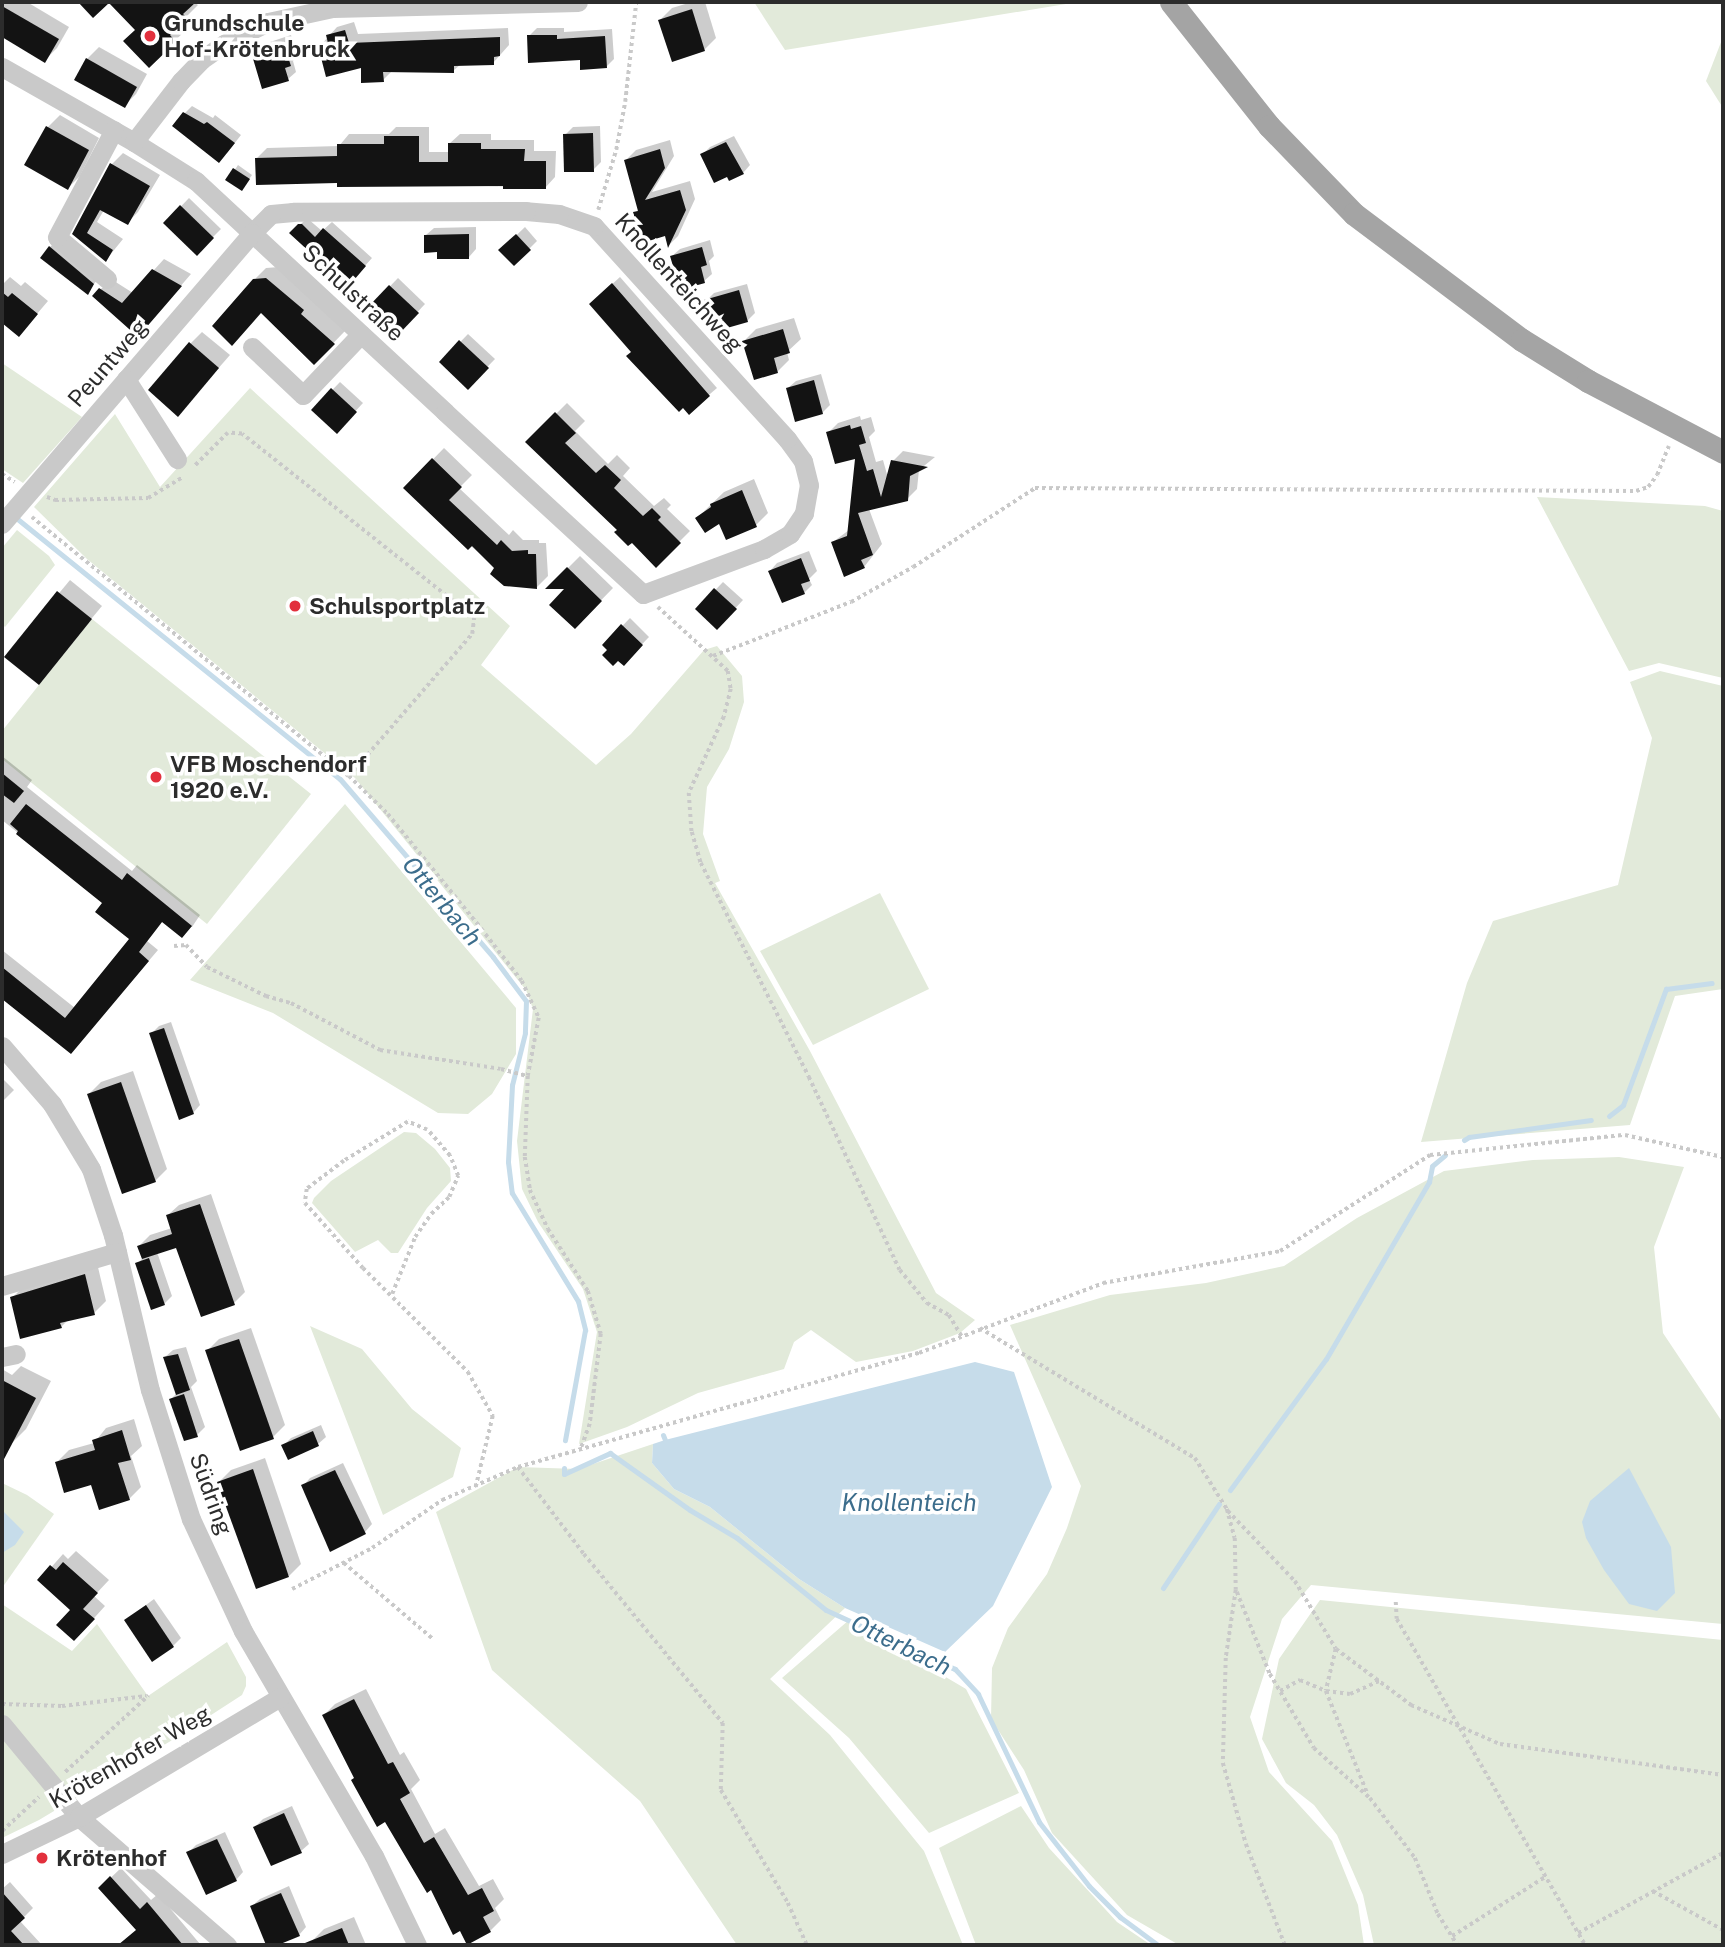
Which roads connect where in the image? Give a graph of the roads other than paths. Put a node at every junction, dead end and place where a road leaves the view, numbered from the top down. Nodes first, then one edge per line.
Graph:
1 (578, 2) edge
2 (1171, 2) edge
3 (2, 67) edge
4 (114, 130) junction
5 (134, 142) junction
6 (252, 233) junction
7 (107, 279) dead end
8 (361, 334) junction
9 (252, 348) dead end
10 (126, 379) junction
11 (1723, 452) edge
12 (177, 458) dead end
13 (14, 510) edge
14 (643, 594) joint
15 (2, 1046) edge
16 (117, 1252) junction
17 (2, 1286) edge
18 (280, 1697) junction
19 (2, 1724) edge
20 (79, 1816) junction
21 (2, 1854) edge
22 (227, 1945) edge
23 (417, 1945) edge

1 - 5 street
2 - 11 main road
3 - 4 street, Schulstraße
4 - 5 street, Schulstraße
4 - 7 street
5 - 6 street, Schulstraße
6 - 8 street, Schulstraße
6 - 10 street, Peuntweg
6 - 14 street, Knollenteichweg
8 - 9 street
8 - 14 street, Schulstraße
10 - 12 street
10 - 13 street, Peuntweg
15 - 16 street, Südring
16 - 17 street
16 - 18 street, Südring
18 - 20 street, Krötenhofer Weg
18 - 23 street, Südring
19 - 20 street
20 - 21 street, Krötenhofer Weg
20 - 22 street

